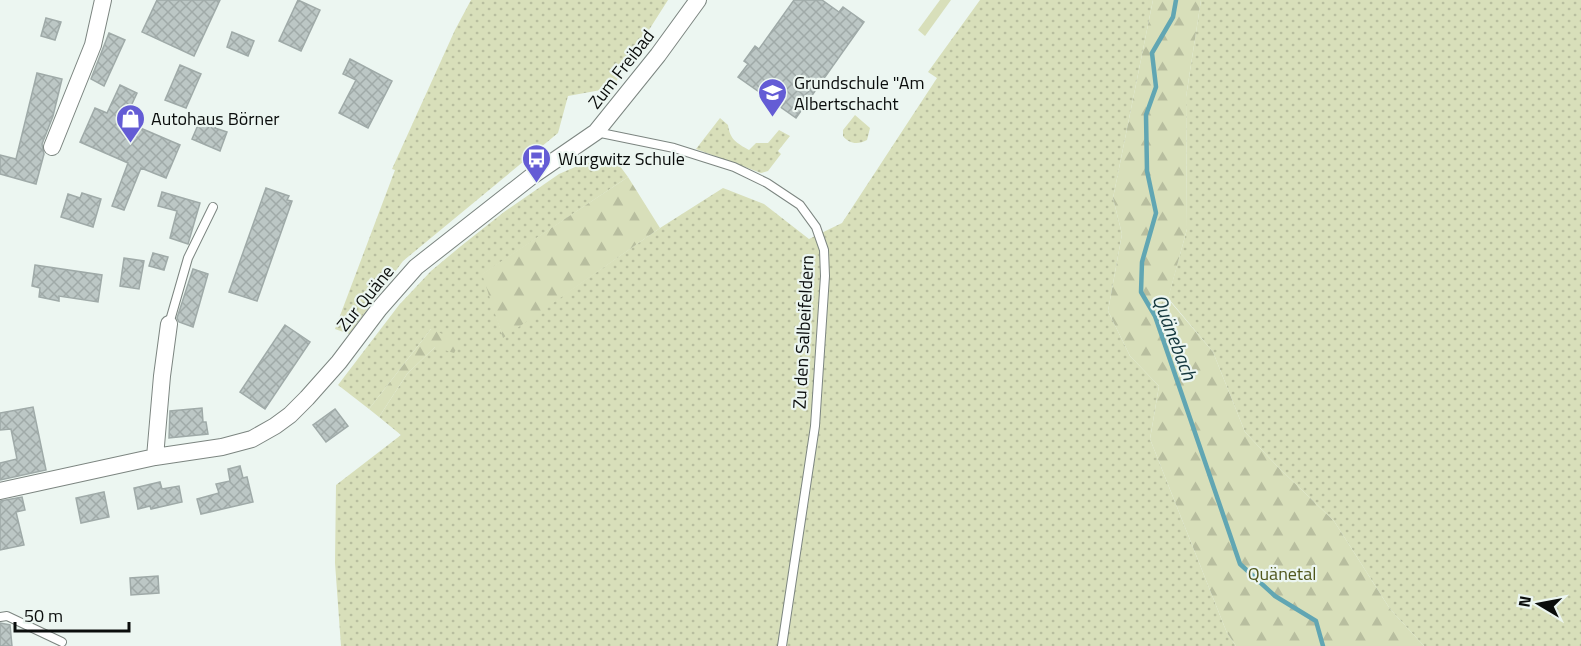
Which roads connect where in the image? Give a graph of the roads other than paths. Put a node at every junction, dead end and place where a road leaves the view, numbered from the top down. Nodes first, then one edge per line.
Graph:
1 (103, 0) edge
2 (698, 0) edge
3 (596, 132) junction
4 (51, 147) dead end
5 (213, 207) dead end
6 (169, 324) joint
7 (155, 457) junction
8 (0, 491) edge
9 (0, 617) edge
10 (62, 642) dead end
11 (782, 646) edge

1 - 4 street
2 - 3 street, Zum Freibad
3 - 7 street, Zur Quäne
3 - 11 lane, Zu den Salbeifeldern
5 - 6 lane
6 - 7 street
7 - 8 street, Zur Quäne
9 - 10 lane

